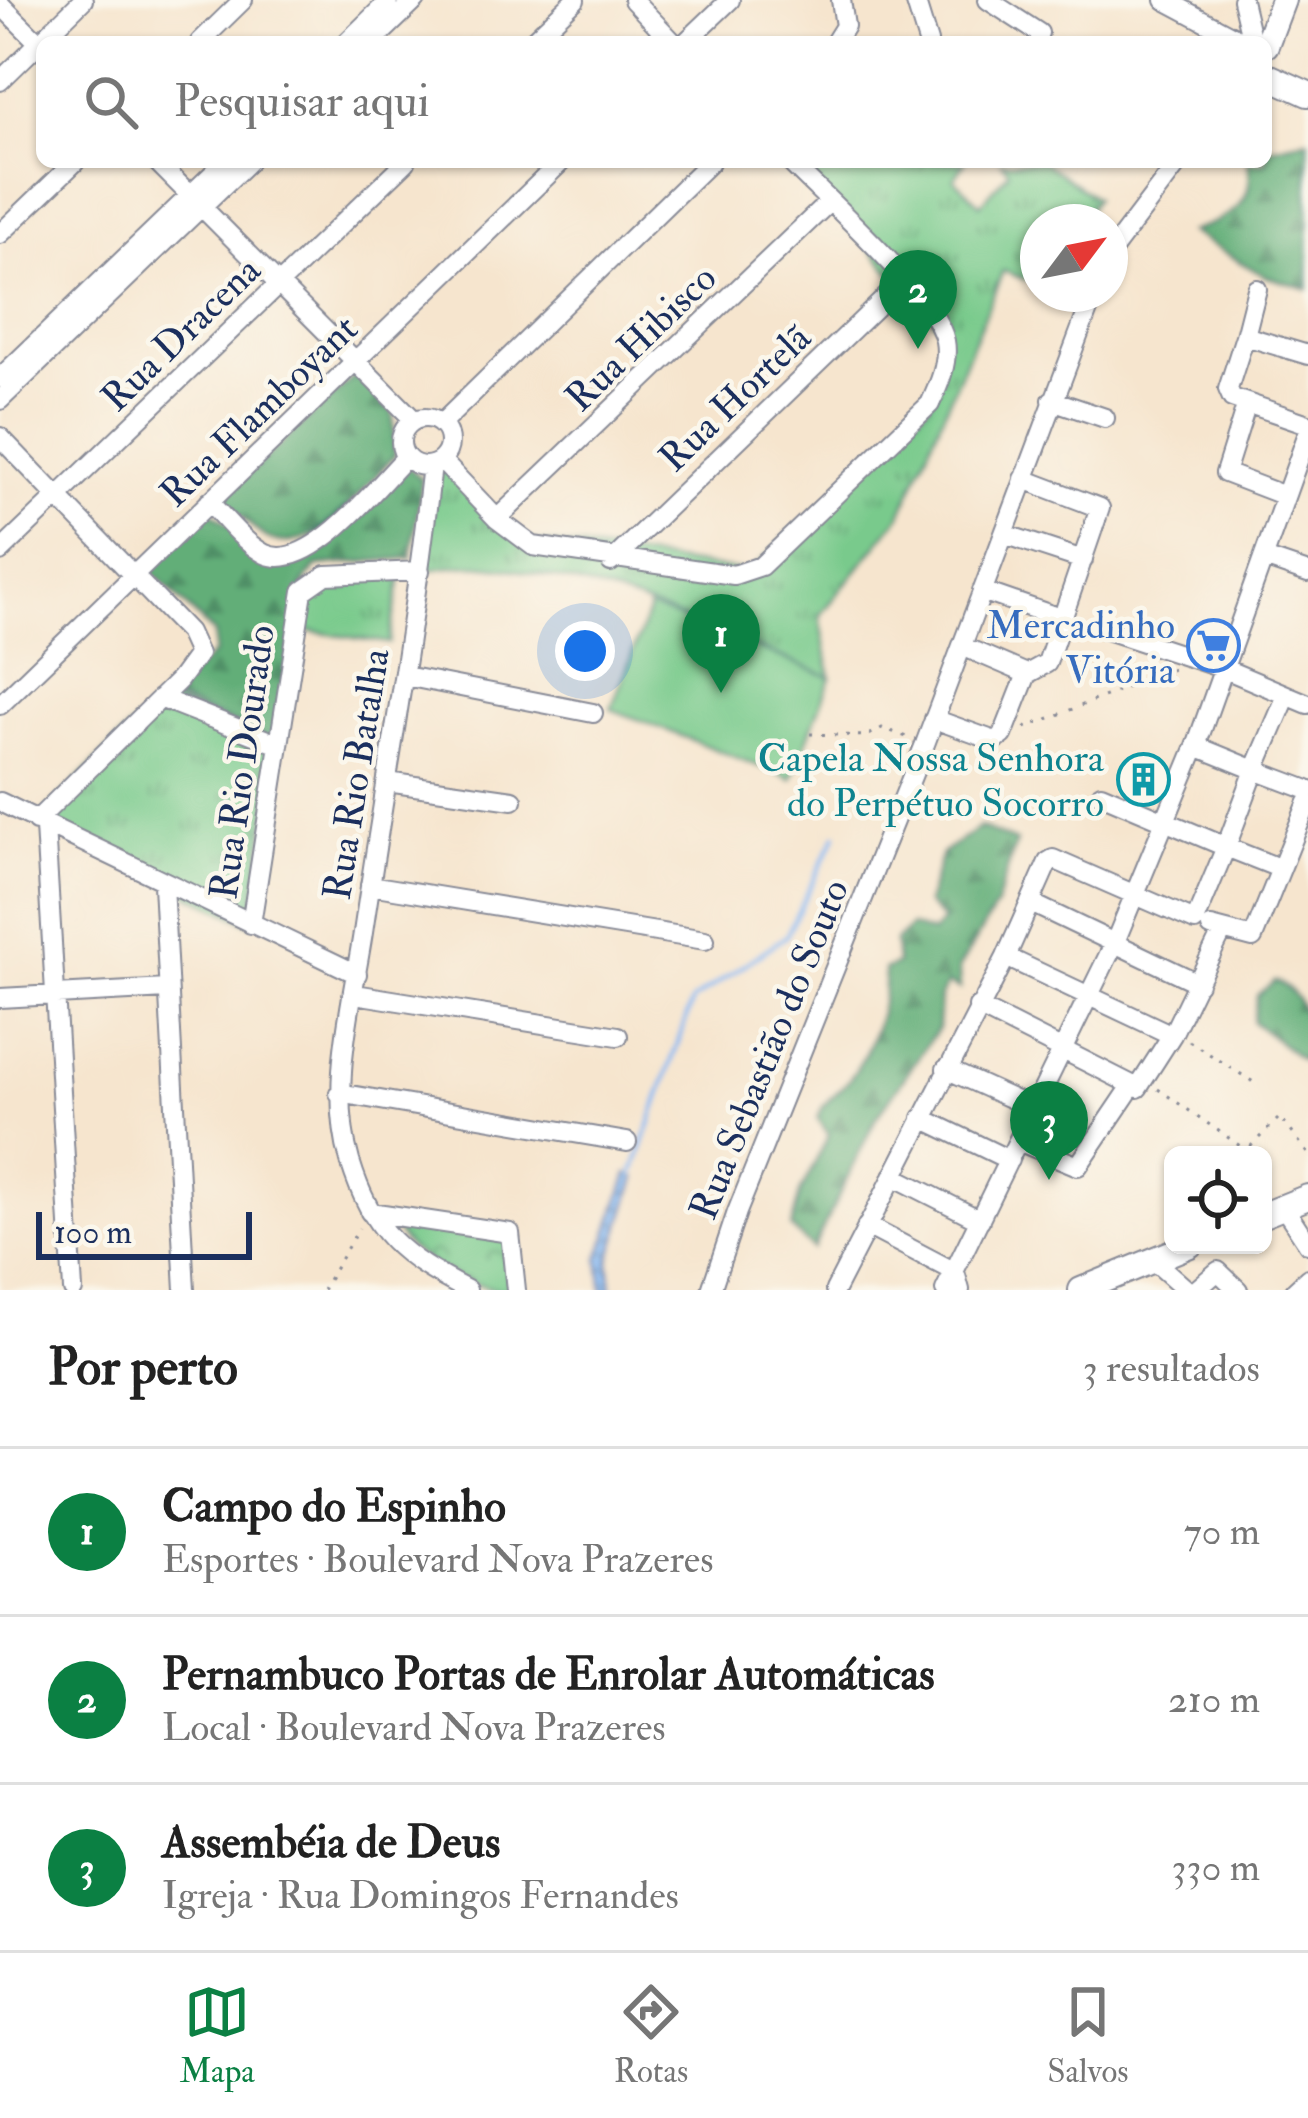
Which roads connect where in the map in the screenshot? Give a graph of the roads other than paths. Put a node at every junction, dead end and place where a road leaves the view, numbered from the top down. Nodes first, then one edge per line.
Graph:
1 (83, 0) edge
2 (243, 0) edge
3 (390, 0) edge
4 (416, 0) edge
5 (574, 0) edge
6 (632, 0) edge
7 (730, 0) edge
8 (842, 0) edge
9 (915, 0) edge
10 (988, 0) edge
11 (1165, 0) edge
12 (1242, 0) edge
13 (1283, 0) edge
14 (0, 4) edge
15 (1011, 7) edge
16 (1039, 33) dead end
17 (48, 36) edge
18 (206, 36) edge
19 (353, 36) edge
20 (379, 36) edge
21 (537, 36) edge
22 (667, 36) edge
23 (692, 36) edge
24 (839, 36) edge
25 (926, 36) edge
26 (1236, 36) edge
27 (1247, 36) edge
28 (1269, 36) edge
29 (36, 40) edge
30 (36, 48) edge
31 (1272, 78) edge
32 (0, 81) edge
33 (1308, 94) edge
34 (69, 168) edge
35 (164, 168) edge
36 (221, 168) edge
37 (240, 168) edge
38 (400, 168) edge
39 (556, 168) edge
40 (704, 168) edge
41 (796, 168) edge
42 (1174, 168) edge
43 (196, 201) junction
44 (829, 202) junction
45 (1128, 229) edge
46 (0, 234) edge
47 (904, 280) junction
48 (279, 284) junction
49 (1257, 289) dead end
50 (1087, 312) edge
51 (1244, 336) junction
52 (1308, 356) edge
53 (356, 361) junction
54 (0, 378) edge
55 (0, 400) edge
56 (1052, 400) junction
57 (1246, 403) junction
58 (1105, 418) dead end
59 (414, 420) junction
60 (441, 424) junction
61 (1308, 428) edge
62 (0, 437) edge
63 (406, 458) junction
64 (436, 463) junction
65 (1024, 479) junction
66 (58, 496) junction
67 (1286, 496) junction
68 (209, 502) junction
69 (497, 519) junction
70 (1004, 534) junction
71 (0, 552) edge
72 (1264, 558) junction
73 (1083, 560) junction
74 (611, 562) junction
75 (421, 571) junction
76 (1308, 573) edge
77 (134, 575) junction
78 (982, 591) junction
79 (1064, 619) junction
80 (1094, 626) dead end
81 (962, 646) junction
82 (1225, 669) junction
83 (1027, 674) junction
84 (405, 676) junction
85 (160, 698) junction
86 (1302, 698) edge
87 (0, 705) edge
88 (592, 712) dead end
89 (934, 719) junction
90 (277, 744) junction
91 (1196, 746) junction
92 (1255, 770) junction
93 (387, 782) junction
94 (1308, 790) edge
95 (1101, 794) dead end
96 (514, 800) dead end
97 (0, 802) edge
98 (1308, 802) edge
99 (1165, 822) junction
100 (41, 824) junction
101 (1226, 847) junction
102 (1279, 868) junction
103 (163, 885) junction
104 (370, 885) junction
105 (1133, 895) junction
106 (1031, 903) junction
107 (1195, 921) junction
108 (251, 924) junction
109 (1222, 932) junction
110 (704, 940) dead end
111 (1115, 942) junction
112 (1006, 957) junction
113 (1198, 983) junction
114 (356, 984) junction
115 (166, 989) junction
116 (55, 995) junction
117 (1088, 996) junction
118 (0, 998) edge
119 (978, 1007) junction
120 (1172, 1035) junction
121 (618, 1036) dead end
122 (1060, 1050) junction
123 (946, 1070) junction
124 (1138, 1085) junction
125 (338, 1093) junction
126 (1034, 1109) junction
127 (922, 1118) junction
128 (627, 1142) dead end
129 (1013, 1151) junction
130 (892, 1176) junction
131 (1308, 1197) edge
132 (370, 1211) junction
133 (1273, 1211) edge
134 (980, 1220) junction
135 (867, 1226) junction
136 (1308, 1244) edge
137 (1168, 1254) edge
138 (1153, 1260) junction
139 (1308, 1278) edge
140 (953, 1284) edge
141 (837, 1285) edge
142 (73, 1290) edge
143 (185, 1290) edge
144 (467, 1290) edge
145 (516, 1290) edge
146 (711, 1290) edge
147 (859, 1290) edge
148 (1081, 1290) edge
149 (1187, 1290) edge
150 (1196, 1290) edge
151 (1238, 1290) edge
152 (1295, 1290) edge

1 - 17 street
2 - 18 street
3 - 19 street
4 - 20 street
5 - 21 street
6 - 22 street
7 - 23 street
8 - 24 street
9 - 25 street
10 - 15 street
11 - 26 street
12 - 27 street
13 - 28 main road
14 - 29 street
15 - 16 street
30 - 32 street
31 - 33 main road
34 - 46 street
35 - 43 street
36 - 43 street
37 - 43 street
38 - 48 street, Rua Dracena
39 - 53 street, Rua Flamboyant
40 - 60 street
41 - 44 street
42 - 45 street
43 - 48 street
43 - 54 street
43 - 55 street
44 - 47 street
44 - 69 street, Rua Hibisco
47 - 74 street, Rua Hortelã
47 - 74 street
48 - 53 street
48 - 66 street, Rua Dracena
49 - 51 street
50 - 56 street, Rua Sebastião do Souto
51 - 52 street
51 - 57 street
53 - 59 street
53 - 68 street, Rua Flamboyant
56 - 58 street
56 - 65 street, Rua Sebastião do Souto
57 - 61 street
57 - 67 street
59 - 60 street
59 - 63 street
60 - 64 street
61 - 67 street
62 - 66 street
63 - 64 street
63 - 68 street
64 - 69 street
64 - 75 street, Rua Rio Batalha
65 - 70 street, Rua Sebastião do Souto
65 - 73 street
66 - 71 street, Rua Dracena
66 - 77 street
67 - 72 street
68 - 77 street, Rua Flamboyant
69 - 74 street
70 - 73 street
70 - 78 street, Rua Sebastião do Souto
72 - 76 street
72 - 82 street
73 - 79 street
75 - 84 street, Rua Rio Batalha
75 - 90 street, Rua Rio Dourado
77 - 85 street
77 - 87 street, Rua Flamboyant
78 - 79 street
78 - 81 street, Rua Sebastião do Souto
79 - 83 street
80 - 82 street
81 - 83 street
81 - 89 street, Rua Sebastião do Souto
82 - 86 street
82 - 91 street
83 - 89 street
84 - 88 street
84 - 93 street, Rua Rio Batalha
85 - 90 street
85 - 100 street
86 - 92 street
89 - 146 street, Rua Sebastião do Souto
90 - 108 street, Rua Rio Dourado
91 - 92 street
91 - 99 street
92 - 94 street
92 - 101 street
93 - 96 street
93 - 104 street, Rua Rio Batalha
95 - 99 street
97 - 100 street
98 - 102 street
99 - 101 street
99 - 105 street
100 - 103 street
100 - 116 street
101 - 102 street
101 - 107 street
102 - 109 street
103 - 108 street
103 - 115 street
104 - 110 street
104 - 114 street, Rua Rio Batalha
105 - 106 street
105 - 107 street
105 - 111 street
106 - 111 street
106 - 112 street
107 - 109 street
108 - 114 street
109 - 113 street
111 - 113 street
111 - 117 street
112 - 117 street
112 - 119 street
113 - 120 street
114 - 121 street
114 - 125 street, Rua Rio Batalha
115 - 116 street
115 - 143 street
116 - 118 street
116 - 142 street
117 - 120 street
117 - 122 street
119 - 122 street
119 - 123 street
120 - 124 street
122 - 124 street
122 - 126 street
123 - 126 street
123 - 127 street
124 - 129 street
125 - 128 street
125 - 132 street
126 - 129 street
127 - 129 street
127 - 130 street
129 - 134 street
130 - 134 street
130 - 135 street
131 - 133 main road
132 - 144 street
132 - 145 street
133 - 136 street
134 - 140 street
135 - 140 street
135 - 141 street
137 - 138 main road
138 - 148 main road
138 - 149 street
139 - 152 street
141 - 147 street
150 - 151 street

